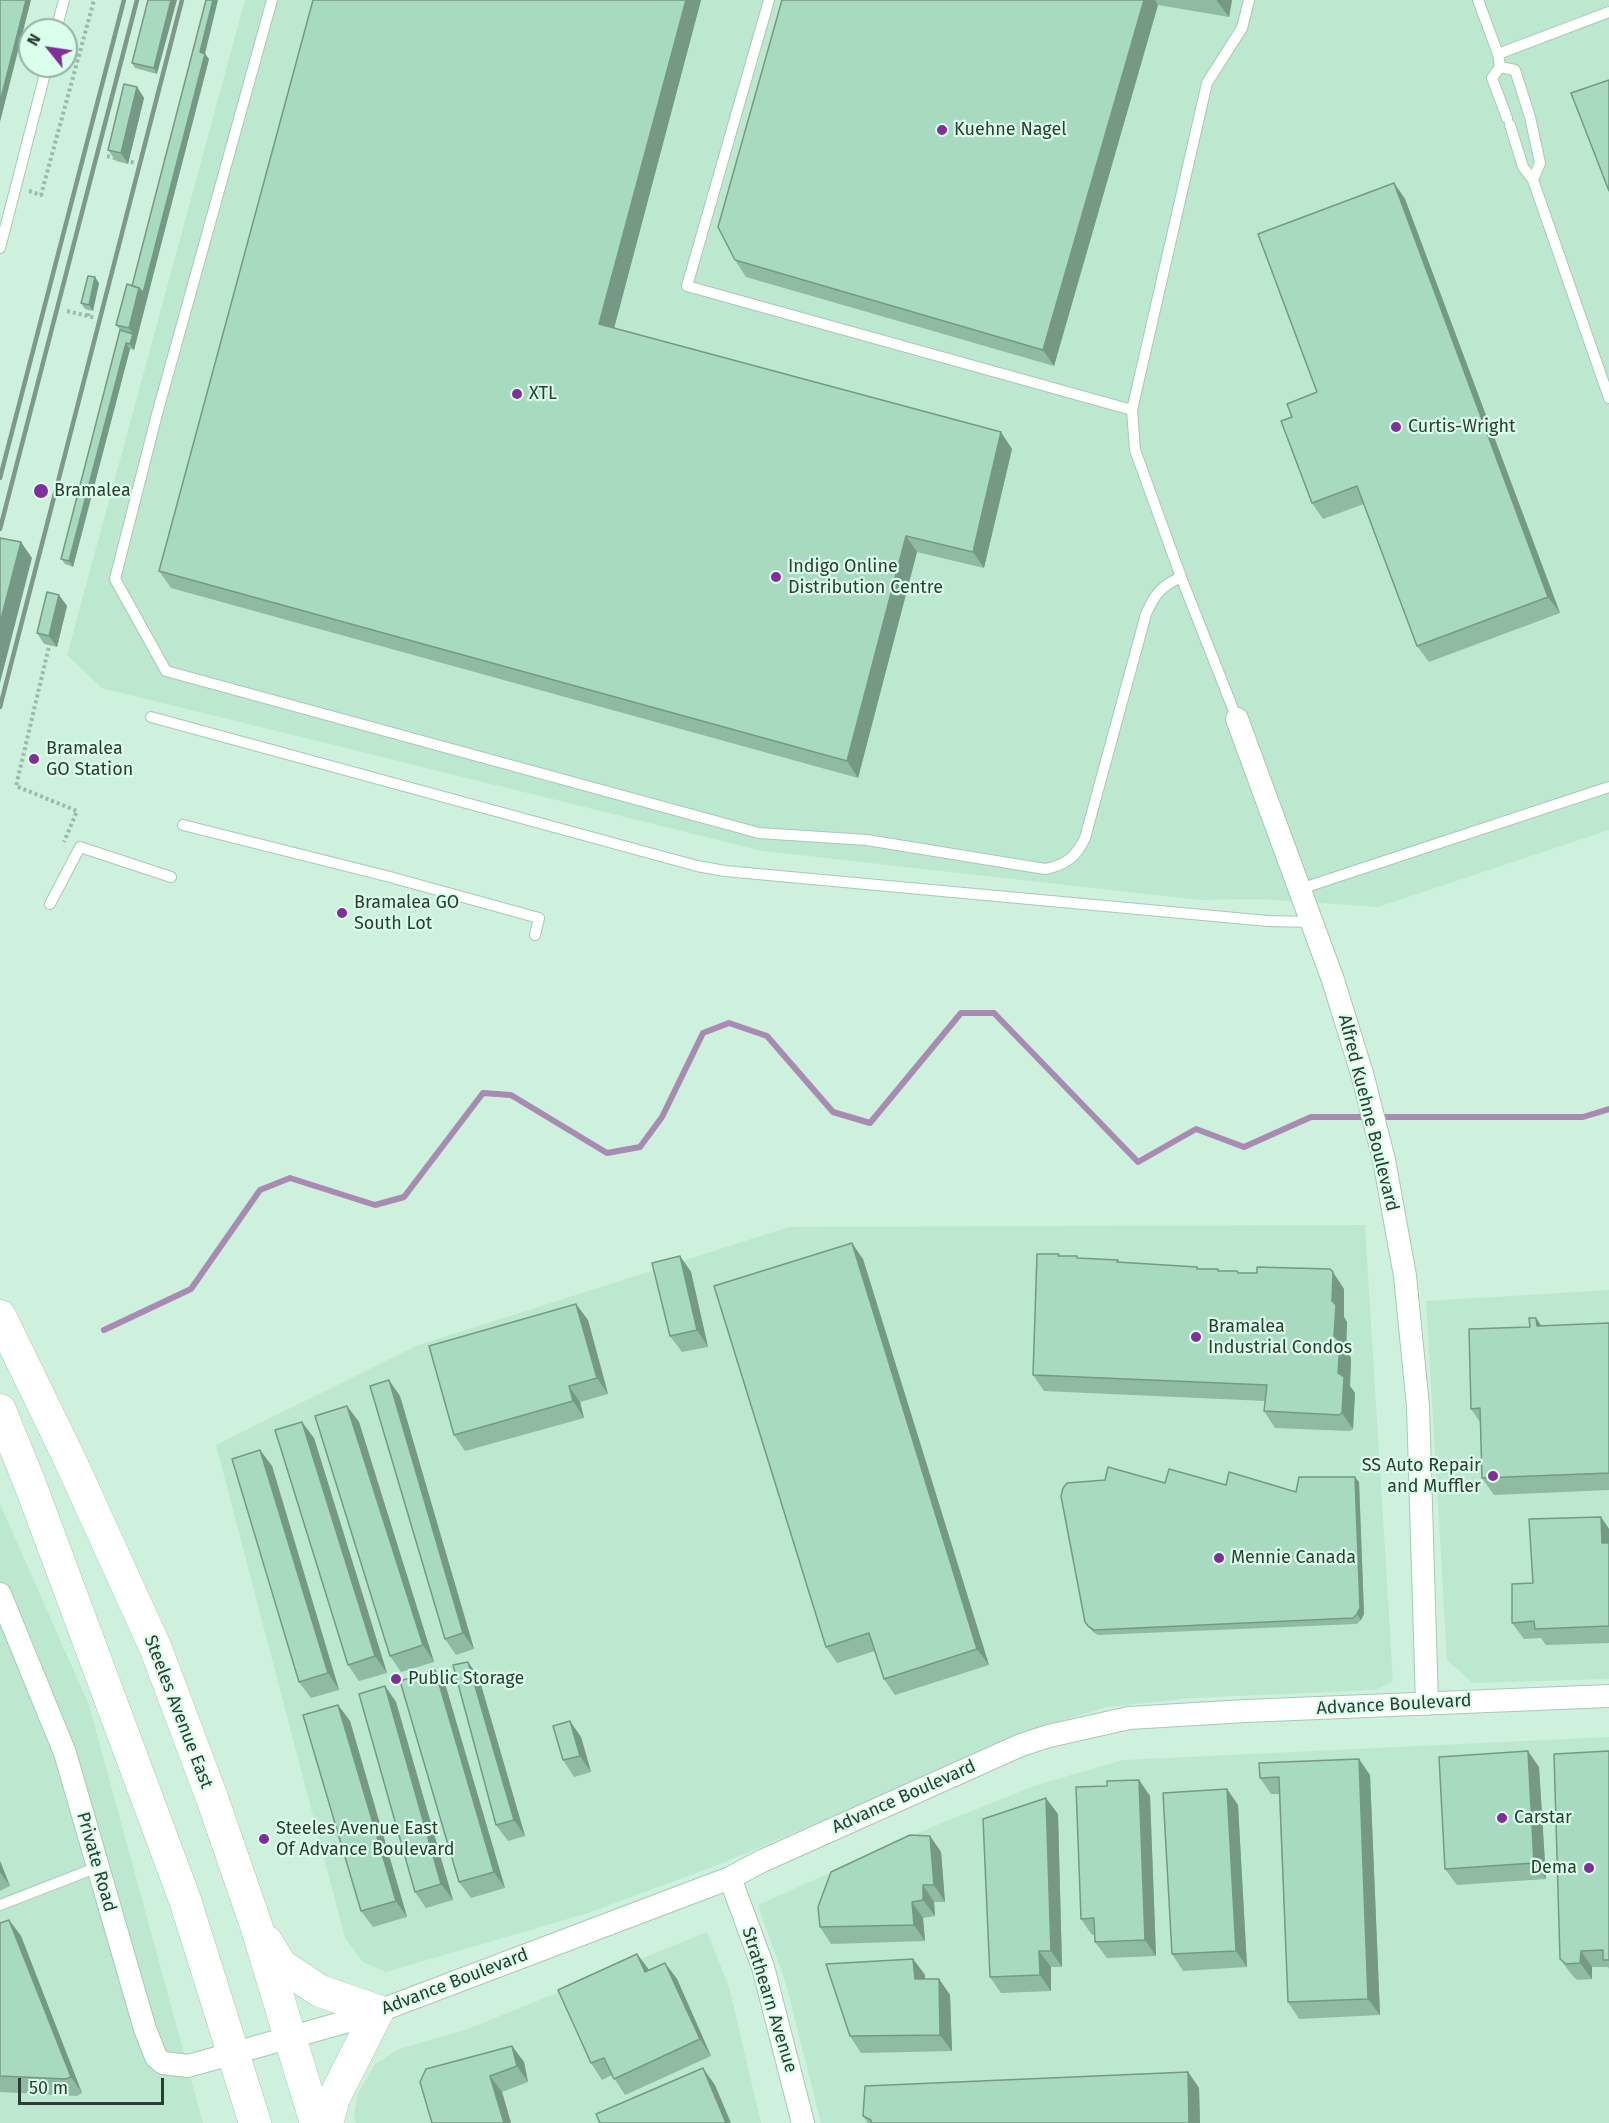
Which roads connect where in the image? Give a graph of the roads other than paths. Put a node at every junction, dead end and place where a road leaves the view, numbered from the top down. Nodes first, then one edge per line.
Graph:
1 (64, 0) edge
2 (272, 0) edge
3 (769, 0) edge
4 (1249, 0) edge
5 (1478, 0) edge
6 (1609, 12) edge
7 (59, 18) edge
8 (1498, 54) junction
9 (1500, 67) junction
10 (44, 78) edge
11 (1533, 180) junction
12 (0, 248) edge
13 (1609, 398) edge
14 (1132, 410) junction
15 (1181, 577) junction
16 (151, 717) dead end
17 (1237, 719) joint
18 (1609, 787) edge
19 (183, 825) dead end
20 (171, 878) dead end
21 (1300, 889) junction
22 (50, 904) dead end
23 (1312, 922) junction
24 (535, 935) dead end
25 (0, 1316) edge
26 (0, 1410) edge
27 (0, 1594) edge
28 (1609, 1696) edge
29 (1428, 1704) junction
30 (98, 1867) junction
31 (730, 1878) junction
32 (0, 1905) edge
33 (257, 1928) junction
34 (378, 2011) junction
35 (290, 2037) junction
36 (234, 2054) junction
37 (255, 2123) edge
38 (316, 2123) edge
39 (327, 2123) edge
40 (803, 2123) edge

1 - 7 lane
2 - 15 lane
3 - 14 lane
4 - 14 lane
5 - 8 lane
6 - 8 lane
8 - 9 lane
9 - 11 lane
9 - 11 lane
10 - 12 lane
11 - 13 lane
14 - 15 lane
15 - 17 lane
16 - 23 lane
17 - 21 street, Alfred Kuehne Boulevard
18 - 21 lane
19 - 24 lane
20 - 22 lane
21 - 23 street, Alfred Kuehne Boulevard
23 - 29 street, Alfred Kuehne Boulevard
25 - 33 main road, Steeles Avenue East
26 - 36 main road
27 - 30 street, Private Road
28 - 29 street, Advance Boulevard
29 - 31 street, Advance Boulevard
30 - 32 lane
30 - 36 street, Private Road
31 - 34 street, Advance Boulevard
31 - 40 street, Strathearn Avenue
33 - 34 main road
33 - 35 main road, Steeles Avenue East
34 - 35 street, Advance Boulevard
34 - 39 main road
35 - 36 street, Advance Boulevard
35 - 38 main road, Steeles Avenue East
36 - 37 main road

